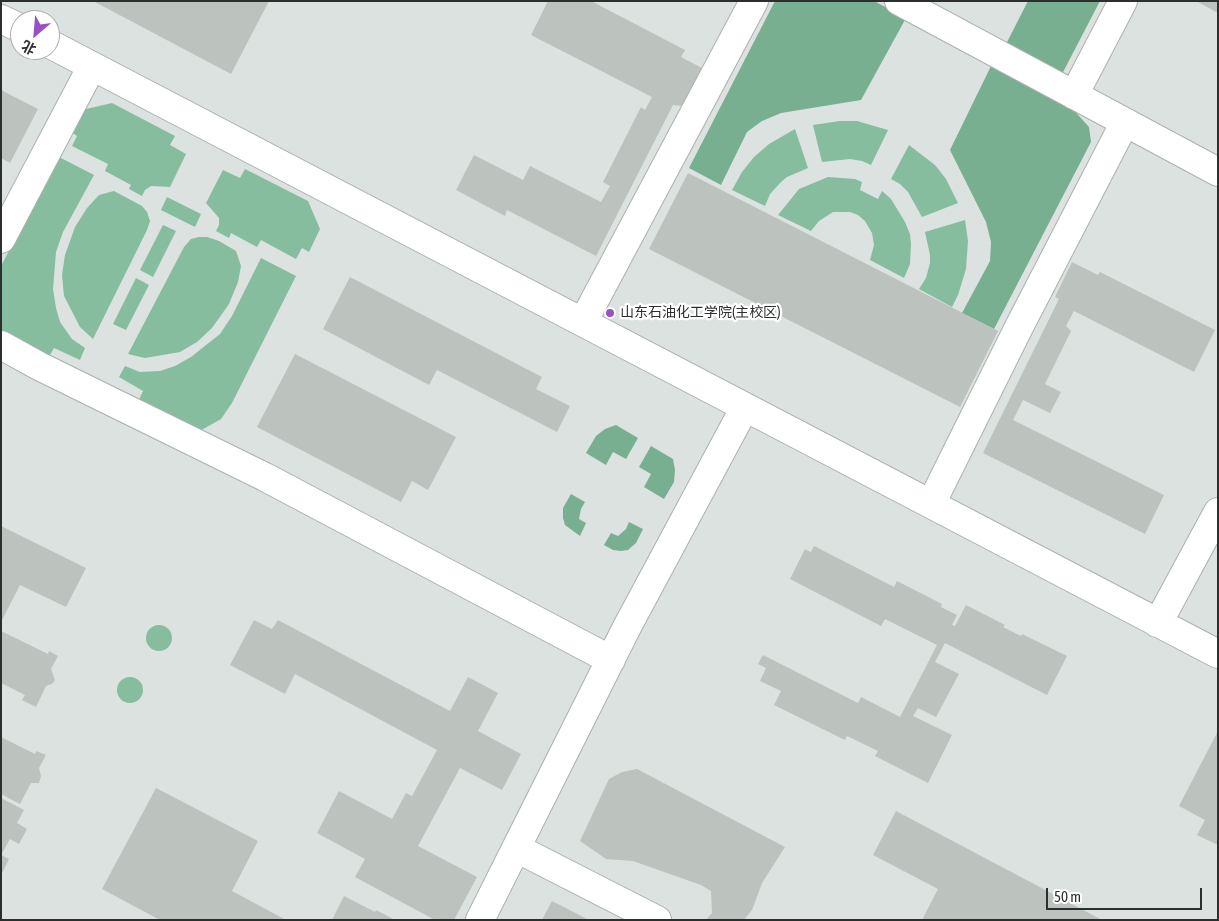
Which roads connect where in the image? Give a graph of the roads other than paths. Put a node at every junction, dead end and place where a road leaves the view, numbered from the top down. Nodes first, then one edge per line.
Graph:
1 (754, 1) edge
2 (899, 1) edge
3 (1123, 1) edge
4 (60, 49) edge
5 (92, 66) junction
6 (1074, 96) junction
7 (1125, 122) junction
8 (1218, 172) edge
9 (1, 239) edge
10 (583, 322) junction
11 (1, 345) edge
12 (745, 407) junction
13 (931, 504) junction
14 (1218, 512) edge
15 (1158, 623) junction
16 (1218, 654) edge
17 (611, 660) junction
18 (516, 848) junction
19 (480, 920) edge
20 (657, 920) edge

1 - 10 lane
2 - 6 lane
3 - 6 lane
4 - 5 lane
5 - 9 lane
5 - 10 lane
6 - 7 lane
7 - 8 lane
7 - 13 lane
10 - 12 lane
11 - 17 lane
12 - 13 lane
12 - 17 lane
13 - 15 lane
14 - 15 lane
15 - 16 lane
17 - 18 lane
18 - 19 lane
18 - 20 lane

